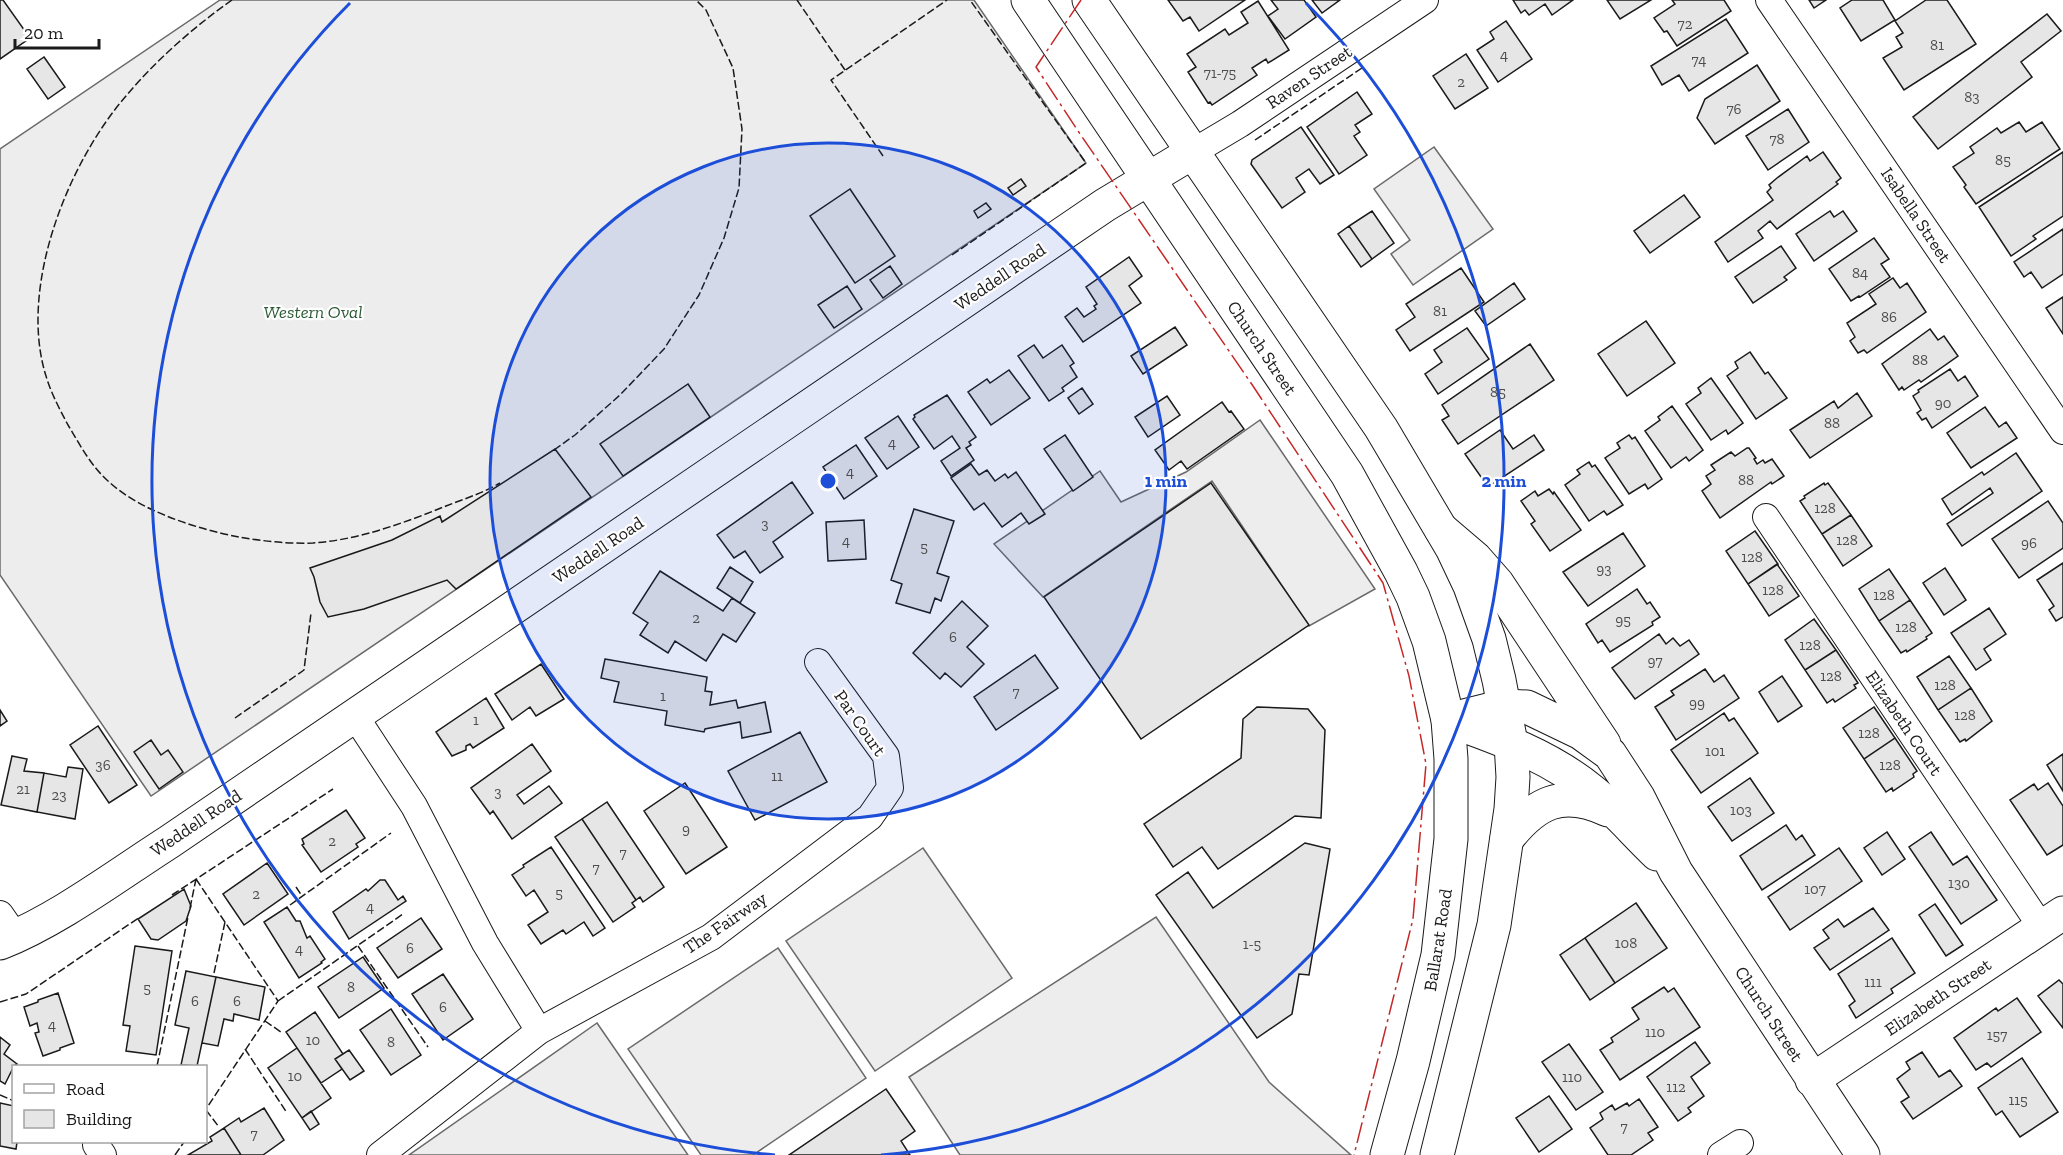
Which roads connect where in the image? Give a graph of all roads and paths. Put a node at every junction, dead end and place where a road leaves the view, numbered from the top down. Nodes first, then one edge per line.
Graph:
1 (1028, 0) edge
2 (1089, 0) edge
3 (1425, 0) edge
4 (1769, 0) edge
5 (1193, 152) junction
6 (1148, 179) junction
7 (2063, 430) edge
8 (1766, 517) dead end
9 (1441, 529) junction
10 (818, 662) dead end
11 (1504, 706) junction
12 (355, 716) junction
13 (1448, 720) junction
14 (1511, 743) junction
15 (1610, 754) junction
16 (890, 788) joint
17 (1617, 815) junction
18 (1507, 839) junction
19 (1676, 872) junction
20 (2052, 920) edge
21 (5, 931) edge
22 (540, 1031) junction
23 (1812, 1080) junction
24 (380, 1155) edge
25 (1387, 1155) edge
26 (1437, 1155) edge
27 (1863, 1155) edge

1 - 6 main road, Church Street
2 - 5 main road
3 - 5 street, Raven Street
4 - 7 street, Isabella Street
5 - 6 main road, Weddell Road
5 - 9 main road
6 - 12 main road, Weddell Road
6 - 13 main road, Church Street
8 - 20 street, Elizabeth Court
9 - 11 main road
9 - 15 main road
10 - 16 street, Par Court
11 - 13 main road, Church Street
11 - 14 main road
11 - 15 main road, Church Street
12 - 21 main road, Weddell Road
12 - 22 street
13 - 14 main road, Church Street
13 - 25 main road, Ballarat Road
14 - 17 main road, Church Street
14 - 18 main road
15 - 19 main road, Church Street
16 - 22 street, The Fairway
17 - 18 main road
17 - 19 main road, Church Street
18 - 26 main road
19 - 23 main road, Church Street
20 - 23 main road, Elizabeth Street
22 - 24 street, The Fairway
23 - 27 main road, Church Street

